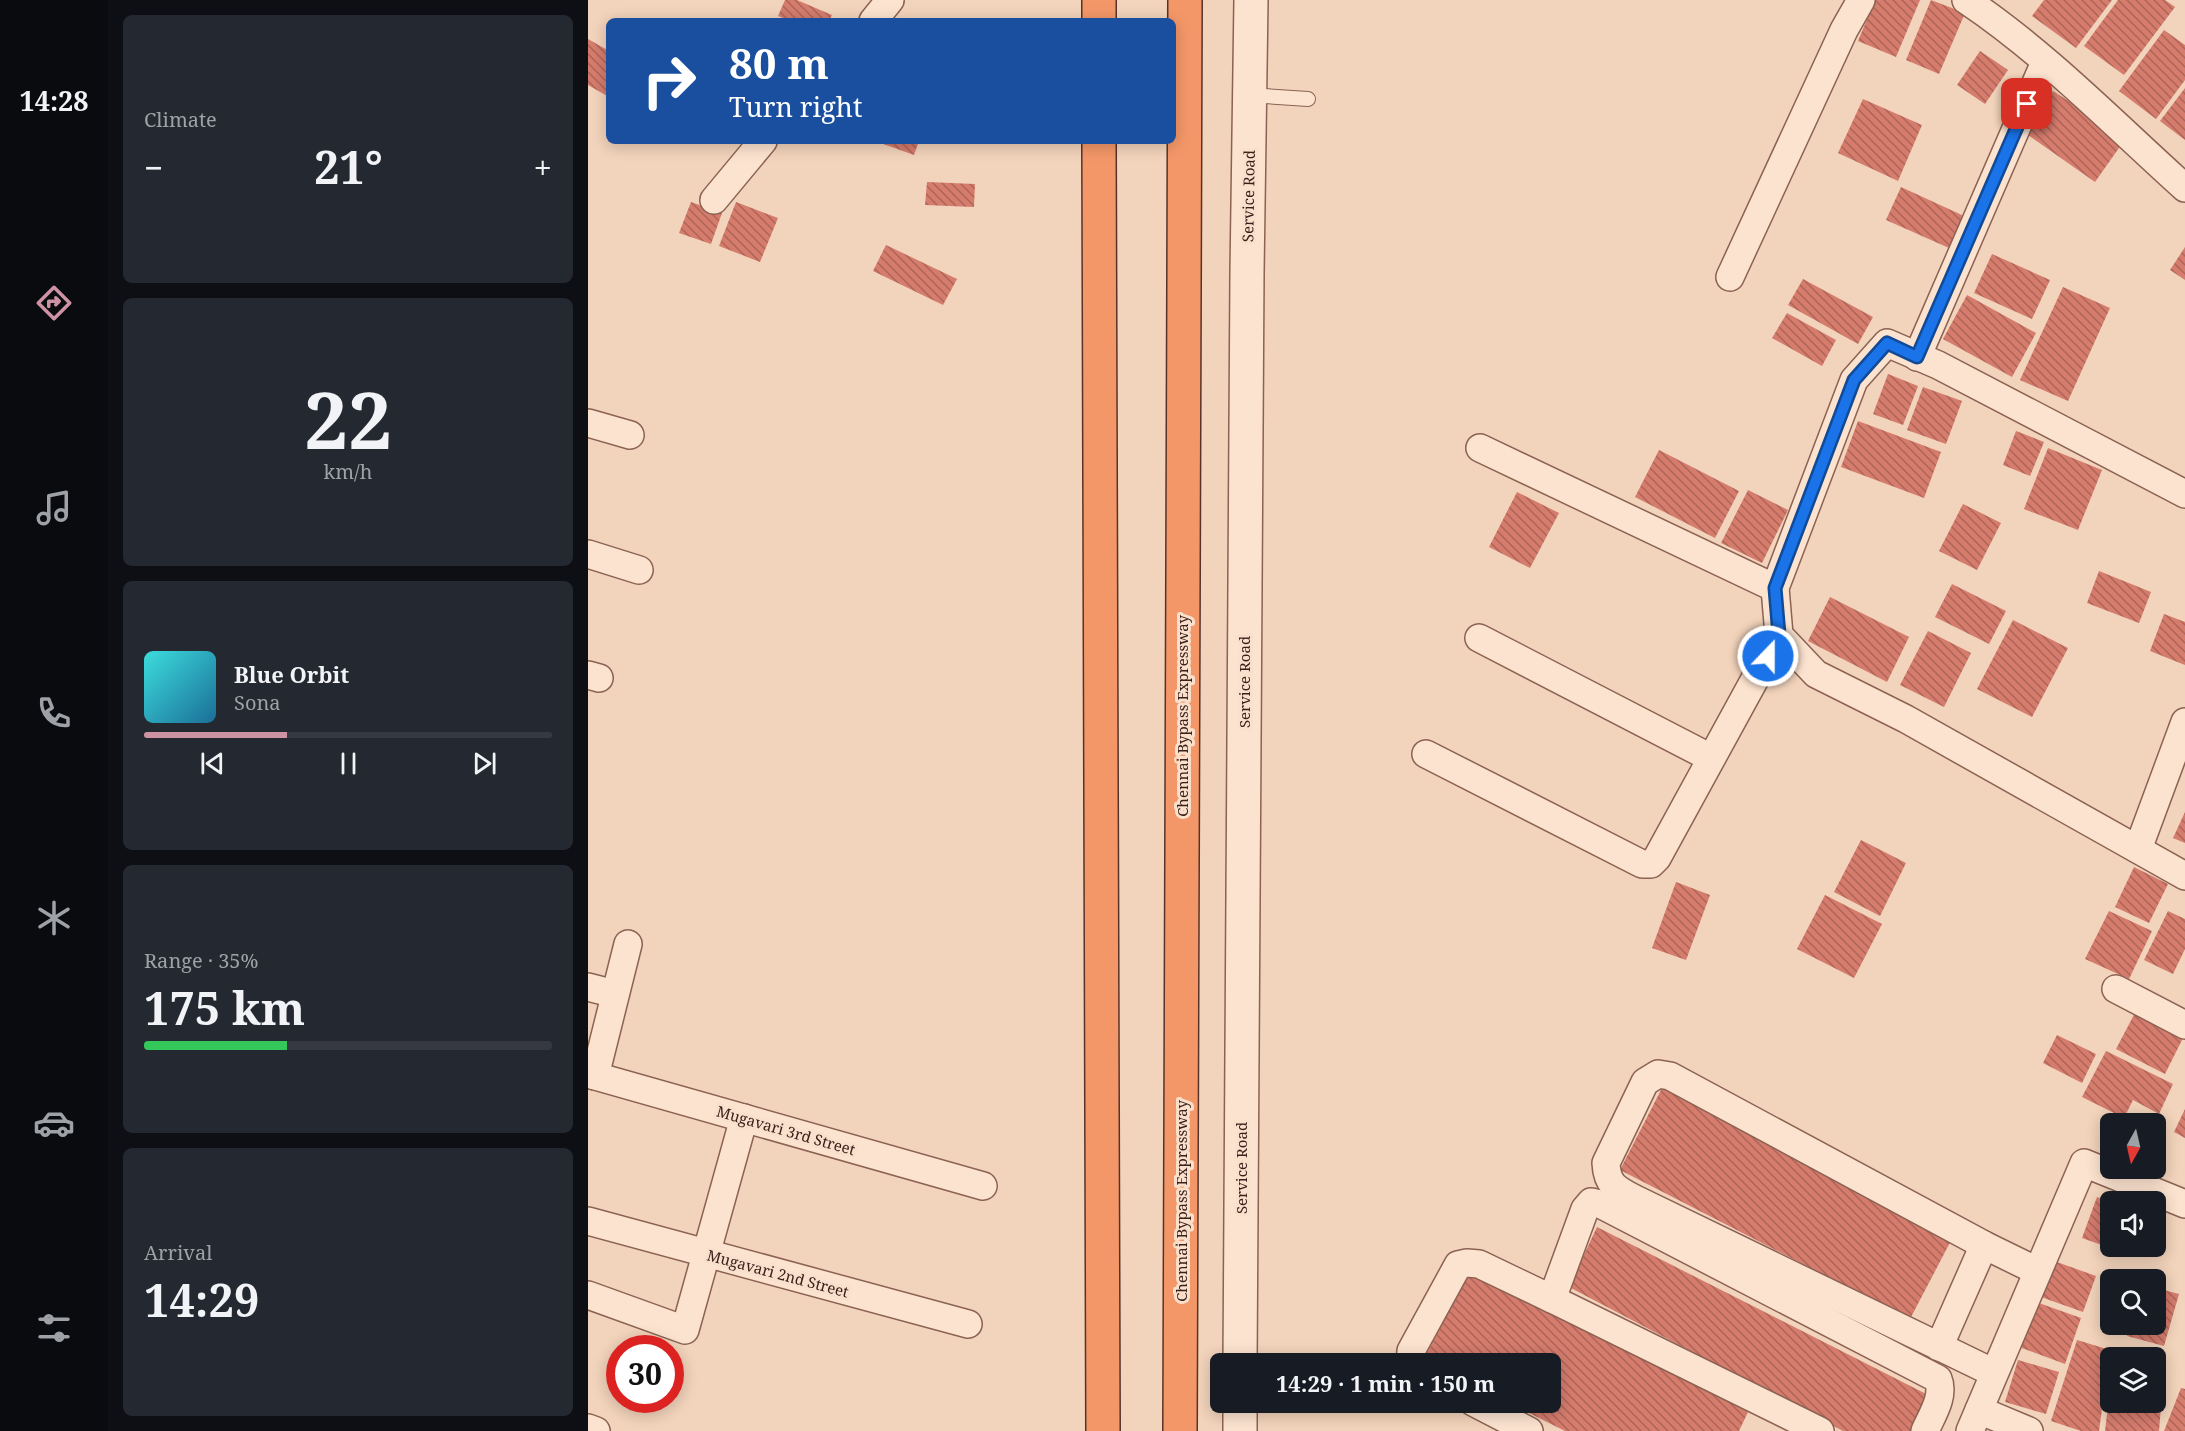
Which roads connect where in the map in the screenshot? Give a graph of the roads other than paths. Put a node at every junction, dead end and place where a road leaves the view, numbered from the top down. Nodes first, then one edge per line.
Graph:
1 (890, 0) edge
2 (1099, 0) edge
3 (1185, 0) edge
4 (1251, 0) edge
5 (1861, 0) edge
6 (1966, 0) edge
7 (875, 18) edge
8 (1099, 18) edge
9 (2045, 62) junction
10 (1249, 94) junction
11 (1308, 99) dead end
12 (761, 144) edge
13 (1099, 144) edge
14 (2185, 188) edge
15 (714, 200) dead end
16 (1731, 277) dead end
17 (1917, 357) junction
18 (588, 423) edge
19 (630, 435) dead end
20 (1480, 448) dead end
21 (2185, 494) edge
22 (588, 554) edge
23 (639, 570) dead end
24 (1775, 588) junction
25 (1779, 635) junction
26 (1479, 638) dead end
27 (2185, 722) edge
28 (1426, 754) dead end
29 (1711, 759) junction
30 (2138, 849) junction
31 (2185, 876) edge
32 (628, 944) dead end
33 (588, 987) edge
34 (2116, 989) dead end
35 (615, 994) junction
36 (2185, 1025) edge
37 (591, 1075) edge
38 (744, 1118) junction
39 (983, 1186) dead end
40 (2185, 1204) edge
41 (588, 1221) edge
42 (1984, 1245) junction
43 (706, 1254) junction
44 (2037, 1271) junction
45 (588, 1295) edge
46 (1552, 1299) junction
47 (968, 1324) dead end
48 (1939, 1347) junction
49 (1240, 1353) edge
50 (1411, 1353) edge
51 (1994, 1373) junction
52 (1240, 1413) edge
53 (1494, 1413) edge
54 (1770, 1420) edge
55 (1975, 1420) edge
56 (588, 1428) edge
57 (596, 1431) edge
58 (1103, 1431) edge
59 (1180, 1431) edge
60 (1240, 1431) edge
61 (1529, 1431) edge
62 (1820, 1431) edge
63 (1925, 1431) edge
64 (2029, 1431) edge

1 - 7 street
2 - 8 highway
3 - 59 highway, Chennai Bypass Expressway
4 - 10 street, Service Road
5 - 16 street
6 - 9 street
9 - 14 street
9 - 17 street
10 - 11 lane
10 - 49 street, Service Road
12 - 15 street
13 - 58 highway
17 - 21 street
17 - 24 street
18 - 19 street
20 - 24 street
22 - 23 street
24 - 25 street
25 - 29 street
25 - 30 street
26 - 29 street
27 - 30 street
28 - 29 street
30 - 31 street
32 - 35 street
33 - 35 street
34 - 36 street
35 - 37 street
37 - 38 street, Mugavari 3rd Street
38 - 39 street, Mugavari 3rd Street
38 - 43 street
40 - 44 street
41 - 43 street, Mugavari 2nd Street
42 - 44 street
42 - 48 street
42 - 48 street
43 - 45 street
43 - 47 street, Mugavari 2nd Street
44 - 51 street
46 - 50 street
46 - 54 street
46 - 63 street
48 - 51 street
51 - 55 street
52 - 60 street
53 - 61 street
54 - 62 street
55 - 64 street
56 - 57 street

